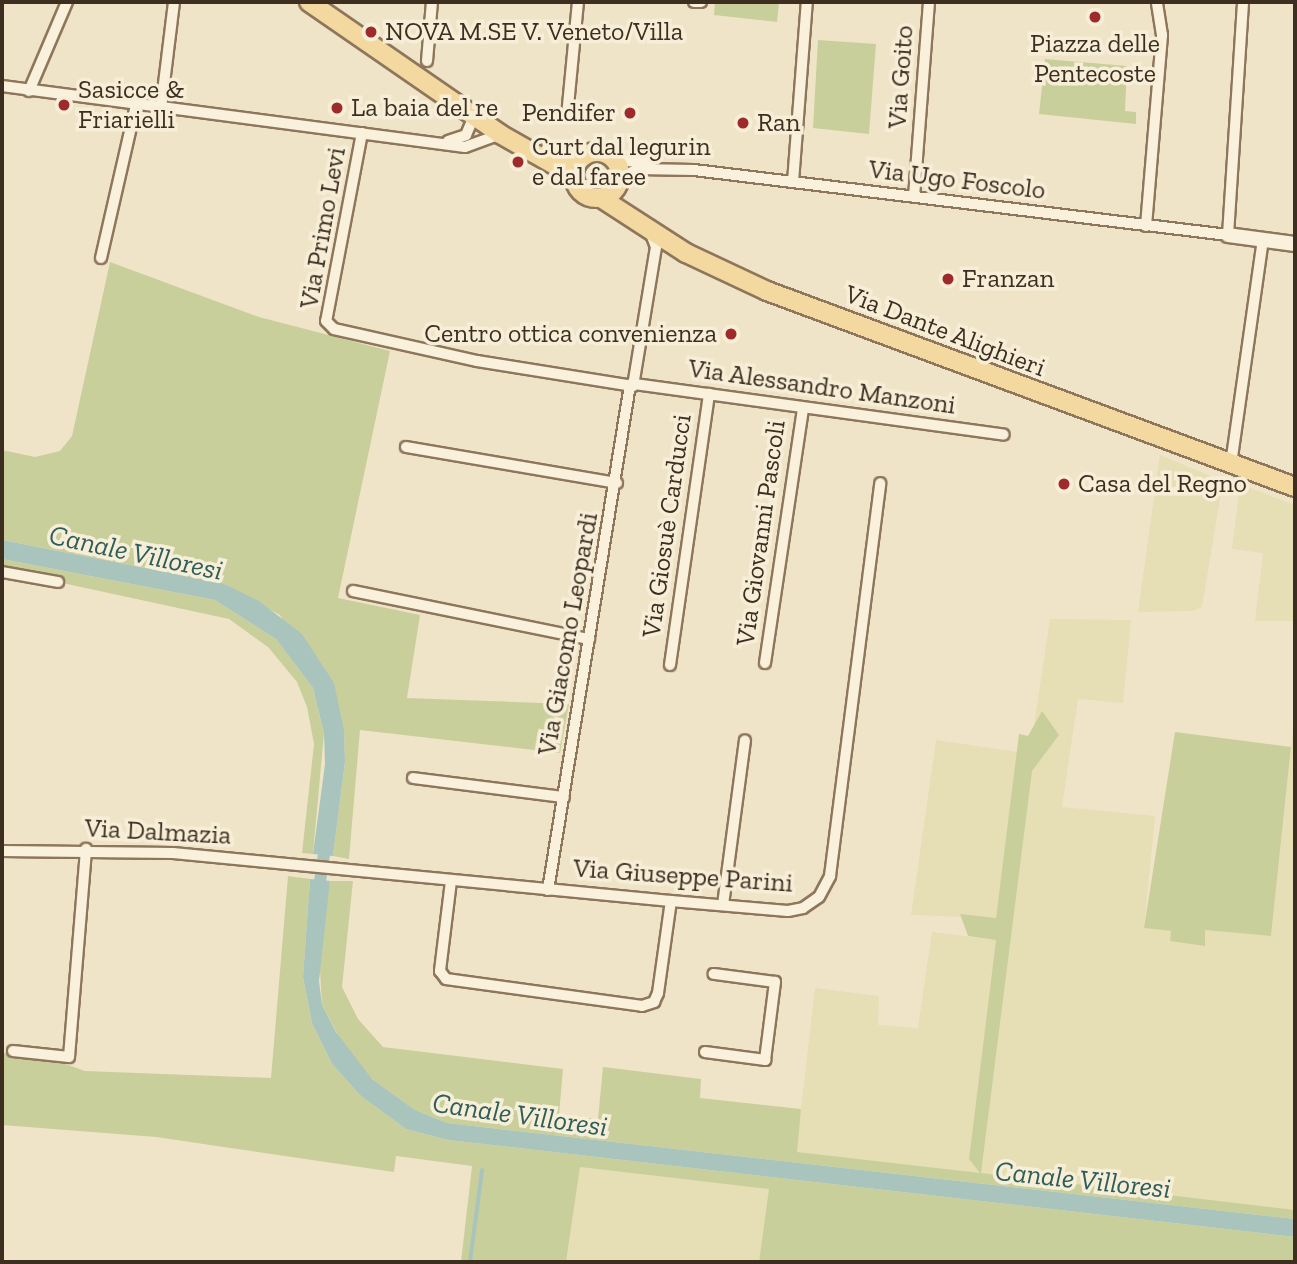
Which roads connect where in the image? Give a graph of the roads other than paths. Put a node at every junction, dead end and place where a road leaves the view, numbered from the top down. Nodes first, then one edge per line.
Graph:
1 (67, 2) edge
2 (174, 2) edge
3 (309, 2) edge
4 (432, 2) edge
5 (578, 2) edge
6 (694, 2) edge
7 (701, 2) edge
8 (807, 2) edge
9 (929, 2) edge
10 (1157, 2) edge
11 (1243, 2) edge
12 (420, 66) junction
13 (2, 86) edge
14 (29, 91) junction
15 (136, 105) junction
16 (161, 108) junction
17 (474, 116) junction
18 (567, 116) dead end
19 (362, 133) junction
20 (500, 134) junction
21 (428, 141) junction
22 (584, 156) junction
23 (681, 169) junction
24 (618, 175) junction
25 (574, 176) junction
26 (793, 182) junction
27 (914, 197) junction
28 (601, 198) junction
29 (1146, 226) junction
30 (650, 231) junction
31 (1228, 236) junction
32 (1263, 240) junction
33 (1295, 244) edge
34 (101, 258) dead end
35 (720, 268) junction
36 (334, 329) joint
37 (632, 385) junction
38 (709, 394) junction
39 (803, 408) junction
40 (1004, 435) dead end
41 (406, 447) dead end
42 (1231, 464) junction
43 (617, 483) junction
44 (880, 483) dead end
45 (1295, 487) edge
46 (2, 572) edge
47 (58, 582) dead end
48 (353, 591) dead end
49 (589, 639) junction
50 (765, 663) dead end
51 (670, 665) dead end
52 (745, 740) dead end
53 (413, 778) dead end
54 (564, 797) junction
55 (86, 849) junction
56 (2, 851) edge
57 (332, 869) joint
58 (452, 881) junction
59 (548, 890) junction
60 (671, 901) junction
61 (723, 905) junction
62 (714, 974) dead end
63 (13, 1051) dead end
64 (705, 1052) dead end

1 - 14 street
2 - 16 street
3 - 12 main road
4 - 12 street
5 - 18 street
6 - 7 street
8 - 26 street
9 - 27 street, Via Goito
10 - 29 street
11 - 31 street
12 - 17 main road
12 - 22 main road
13 - 14 street
14 - 15 street
15 - 16 street
15 - 34 street
16 - 19 street
17 - 20 main road
17 - 21 street
19 - 21 street
19 - 36 street, Via Primo Levi
20 - 21 street
20 - 25 main road
22 - 24 main road
22 - 25 main road
23 - 24 street, Via Ugo Foscolo
23 - 24 street, Via Ugo Foscolo
23 - 26 street, Via Ugo Foscolo
24 - 28 main road
24 - 35 main road, Via Dante Alighieri
25 - 28 main road
26 - 27 street, Via Ugo Foscolo
27 - 29 street, Via Ugo Foscolo
28 - 30 main road, Via Dante Alighieri
29 - 31 street, Via Ugo Foscolo
30 - 35 main road, Via Dante Alighieri
30 - 37 street, Via Giacomo Leopardi
31 - 32 street
32 - 33 street
32 - 42 street
35 - 42 main road, Via Dante Alighieri
36 - 37 street, Via Alessandro Manzoni
37 - 38 street, Via Alessandro Manzoni
37 - 43 street, Via Giacomo Leopardi
38 - 39 street, Via Alessandro Manzoni
38 - 51 street, Via Giosuè Carducci
39 - 40 street, Via Alessandro Manzoni
39 - 50 street, Via Giovanni Pascoli
41 - 43 street
42 - 45 main road, Via Dante Alighieri
43 - 49 street, Via Giacomo Leopardi
44 - 61 street, Via Giuseppe Parini
46 - 47 street
48 - 49 street
49 - 54 street, Via Giacomo Leopardi
52 - 61 street
53 - 54 street
54 - 59 street, Via Giacomo Leopardi
55 - 56 street, Via Dalmazia
55 - 57 street, Via Dalmazia
55 - 63 street
57 - 58 street, Via Giuseppe Parini
58 - 59 street, Via Giuseppe Parini
58 - 60 street
59 - 60 street, Via Giuseppe Parini
60 - 61 street, Via Giuseppe Parini
62 - 64 street

